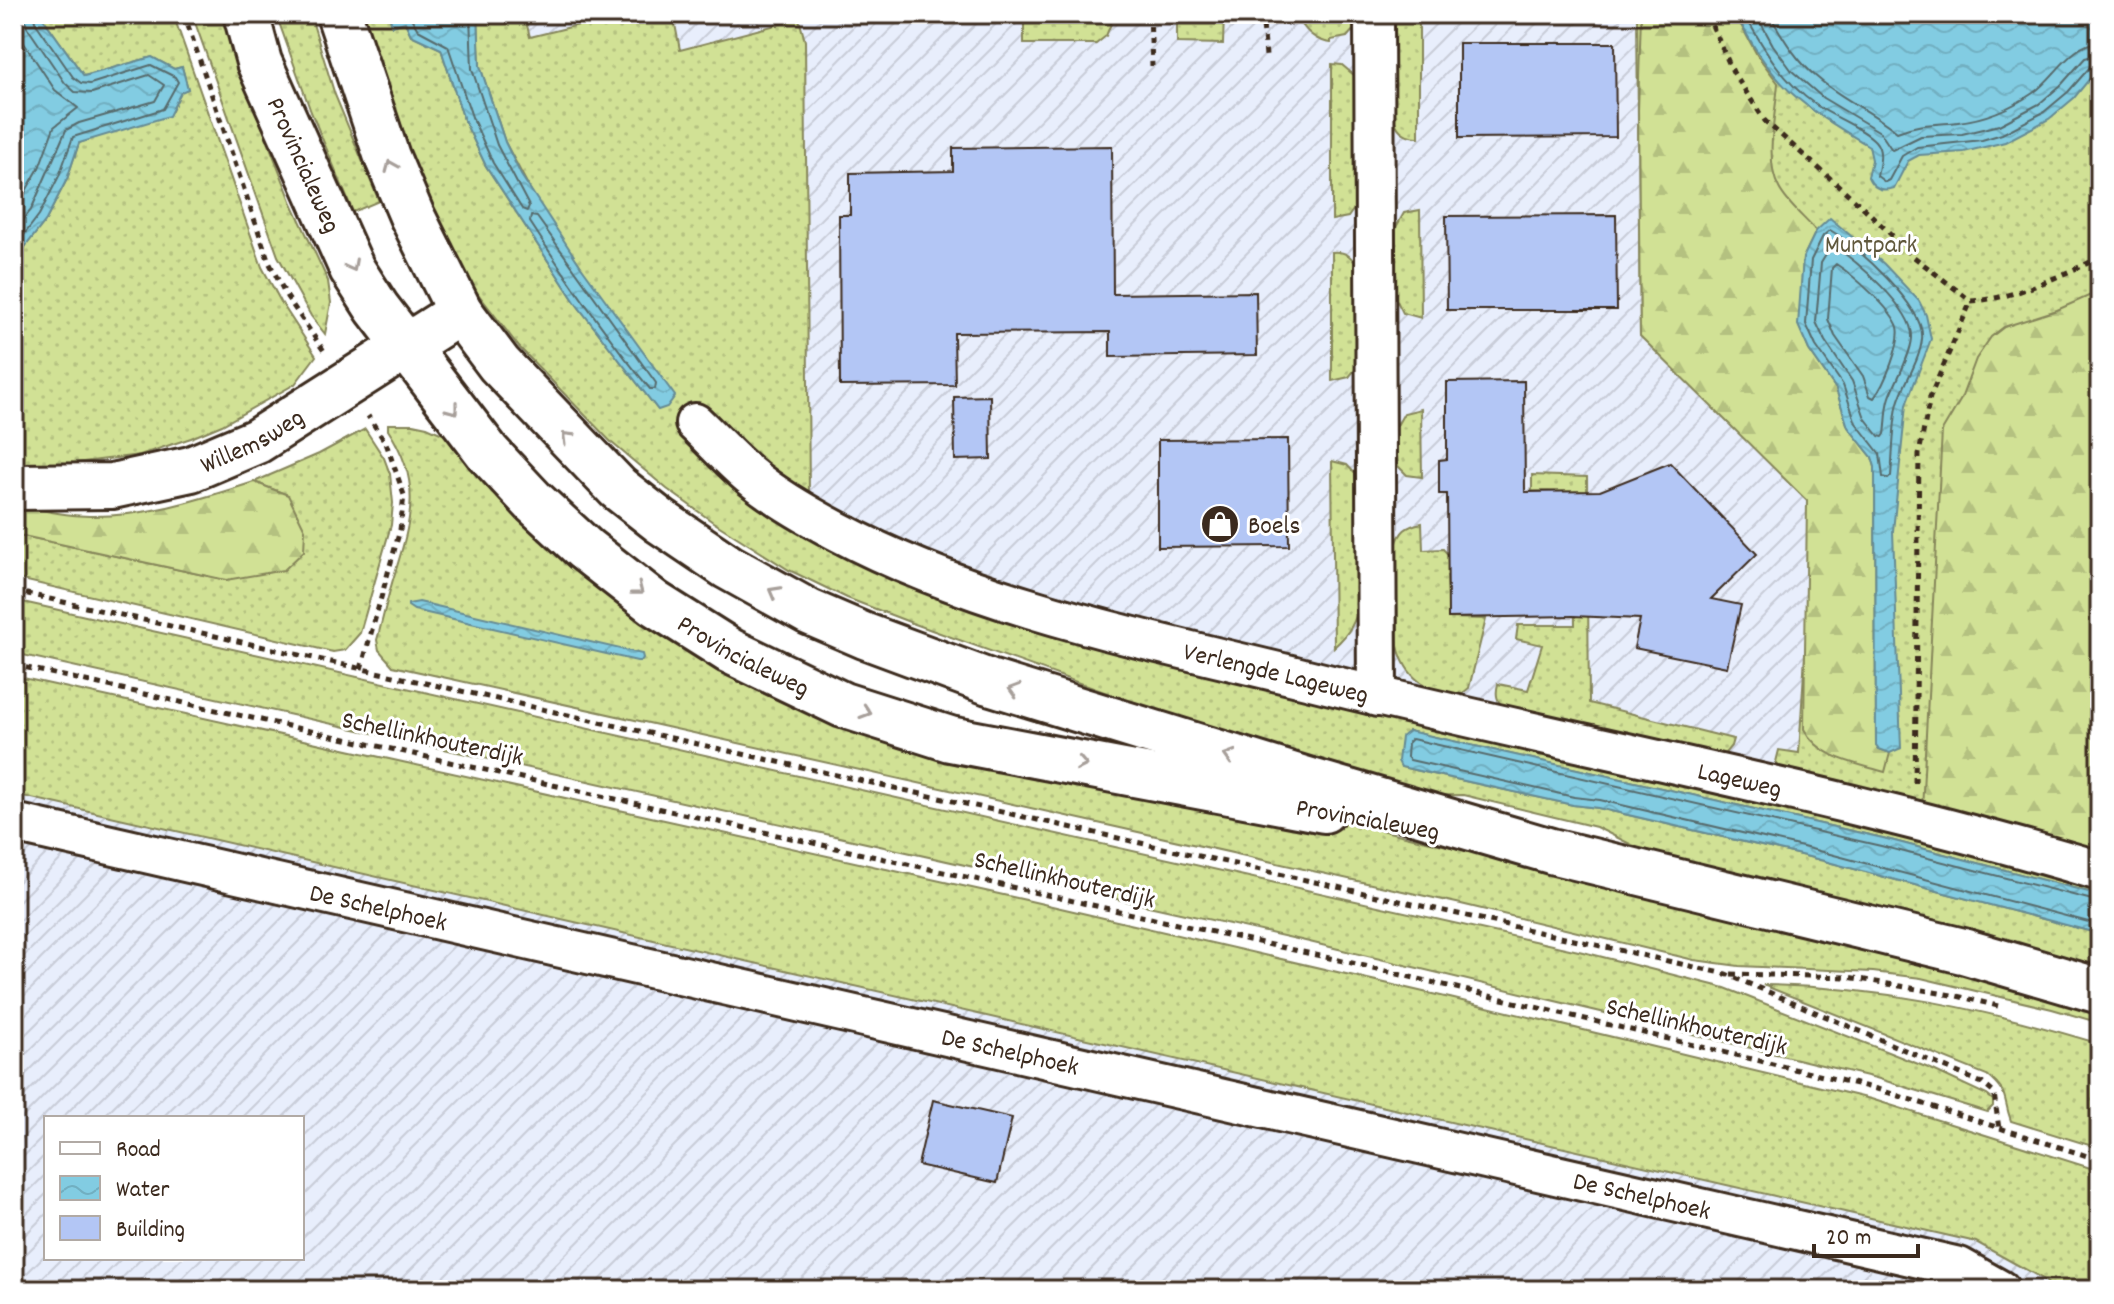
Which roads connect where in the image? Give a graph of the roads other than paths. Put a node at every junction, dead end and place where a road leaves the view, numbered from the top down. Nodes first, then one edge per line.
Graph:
1 (246, 14) edge
2 (339, 14) edge
3 (1374, 14) edge
4 (460, 312) junction
5 (405, 347) junction
6 (695, 423) dead end
7 (14, 487) edge
8 (1377, 697) junction
9 (14, 823) edge
10 (1551, 851) junction
11 (2100, 871) edge
12 (2100, 991) edge
13 (2000, 1290) edge

1 -> 5 main road, Provincialeweg
4 -> 2 main road, Provincialeweg
3 - 8 street, Verlengde Lageweg
4 - 5 main road, Willemsweg
10 -> 4 main road, Provincialeweg
5 - 7 main road, Willemsweg
5 -> 10 main road, Provincialeweg
6 - 8 street, Verlengde Lageweg
8 - 11 street, Lageweg
9 - 13 street, De Schelphoek
10 - 12 main road, Provincialeweg

